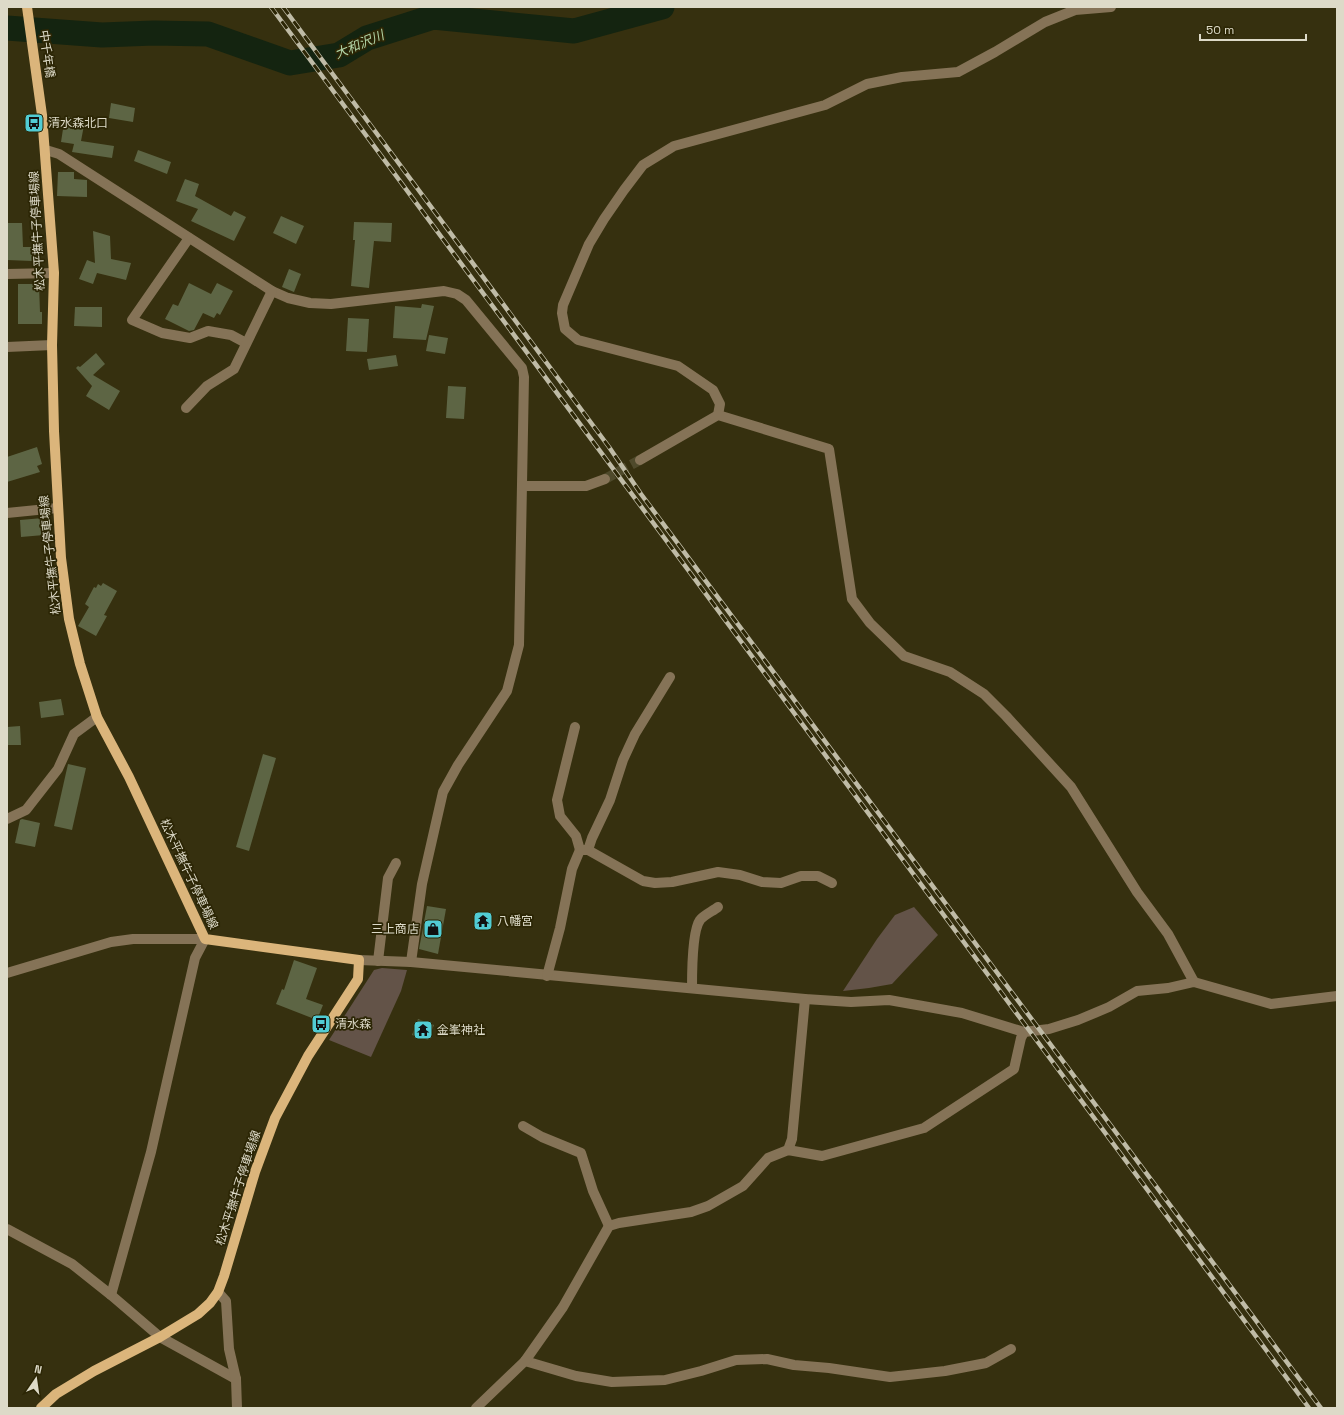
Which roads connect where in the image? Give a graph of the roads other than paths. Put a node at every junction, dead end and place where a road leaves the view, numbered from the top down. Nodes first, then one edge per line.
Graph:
1 (27, 7) edge
2 (1111, 7) edge
3 (41, 104) joint
4 (46, 150) junction
5 (189, 238) junction
6 (54, 273) junction
7 (7, 274) edge
8 (272, 291) junction
9 (246, 343) junction
10 (52, 345) junction
11 (7, 346) edge
12 (186, 408) dead end
13 (718, 415) junction
14 (640, 460) tunnel mouth
15 (605, 479) tunnel mouth
16 (522, 486) junction
17 (57, 508) junction
18 (7, 513) edge
19 (670, 677) dead end
20 (98, 717) junction
21 (575, 727) dead end
22 (7, 819) edge
23 (584, 850) junction
24 (396, 863) dead end
25 (832, 883) dead end
26 (718, 907) dead end
27 (205, 939) junction
28 (359, 960) junction
29 (378, 961) junction
30 (411, 962) junction
31 (7, 973) edge
32 (547, 976) junction
33 (1194, 982) junction
34 (692, 988) junction
35 (1337, 996) edge
36 (805, 999) junction
37 (1024, 1032) junction
38 (523, 1126) dead end
39 (788, 1150) junction
40 (609, 1226) junction
41 (7, 1229) edge
42 (218, 1292) junction
43 (111, 1295) junction
44 (160, 1337) junction
45 (1011, 1349) dead end
46 (525, 1360) junction
47 (236, 1379) junction
48 (41, 1408) edge
49 (237, 1408) edge
50 (476, 1408) edge

1 - 3 main road, 中千年橋
2 - 13 street
3 - 4 main road, 松木平撫牛子停車場線
4 - 5 street
4 - 6 main road, 松木平撫牛子停車場線
5 - 8 street
5 - 9 street
6 - 7 street
6 - 10 main road, 松木平撫牛子停車場線
8 - 9 street
8 - 16 street
9 - 12 street
10 - 11 street
10 - 17 main road, 松木平撫牛子停車場線
13 - 14 street
13 - 33 street
15 - 16 street
16 - 30 street
17 - 18 street
17 - 20 main road, 松木平撫牛子停車場線
19 - 23 street
20 - 22 street
20 - 27 main road, 松木平撫牛子停車場線
21 - 23 street
23 - 25 street
23 - 32 street
24 - 29 street
26 - 34 street
27 - 28 main road, 松木平撫牛子停車場線
27 - 31 street
27 - 43 street
28 - 29 street
28 - 42 main road, 松木平撫牛子停車場線
29 - 30 street
30 - 32 street
32 - 34 street
33 - 35 street
33 - 37 street
34 - 36 street
36 - 37 street
36 - 39 street
37 - 39 street
38 - 40 street
39 - 40 street
40 - 46 street
41 - 43 street
42 - 44 main road, 松木平撫牛子停車場線
42 - 47 street
43 - 44 street
44 - 47 street
44 - 48 main road, 松木平撫牛子停車場線
45 - 46 street
46 - 50 street
47 - 49 street

